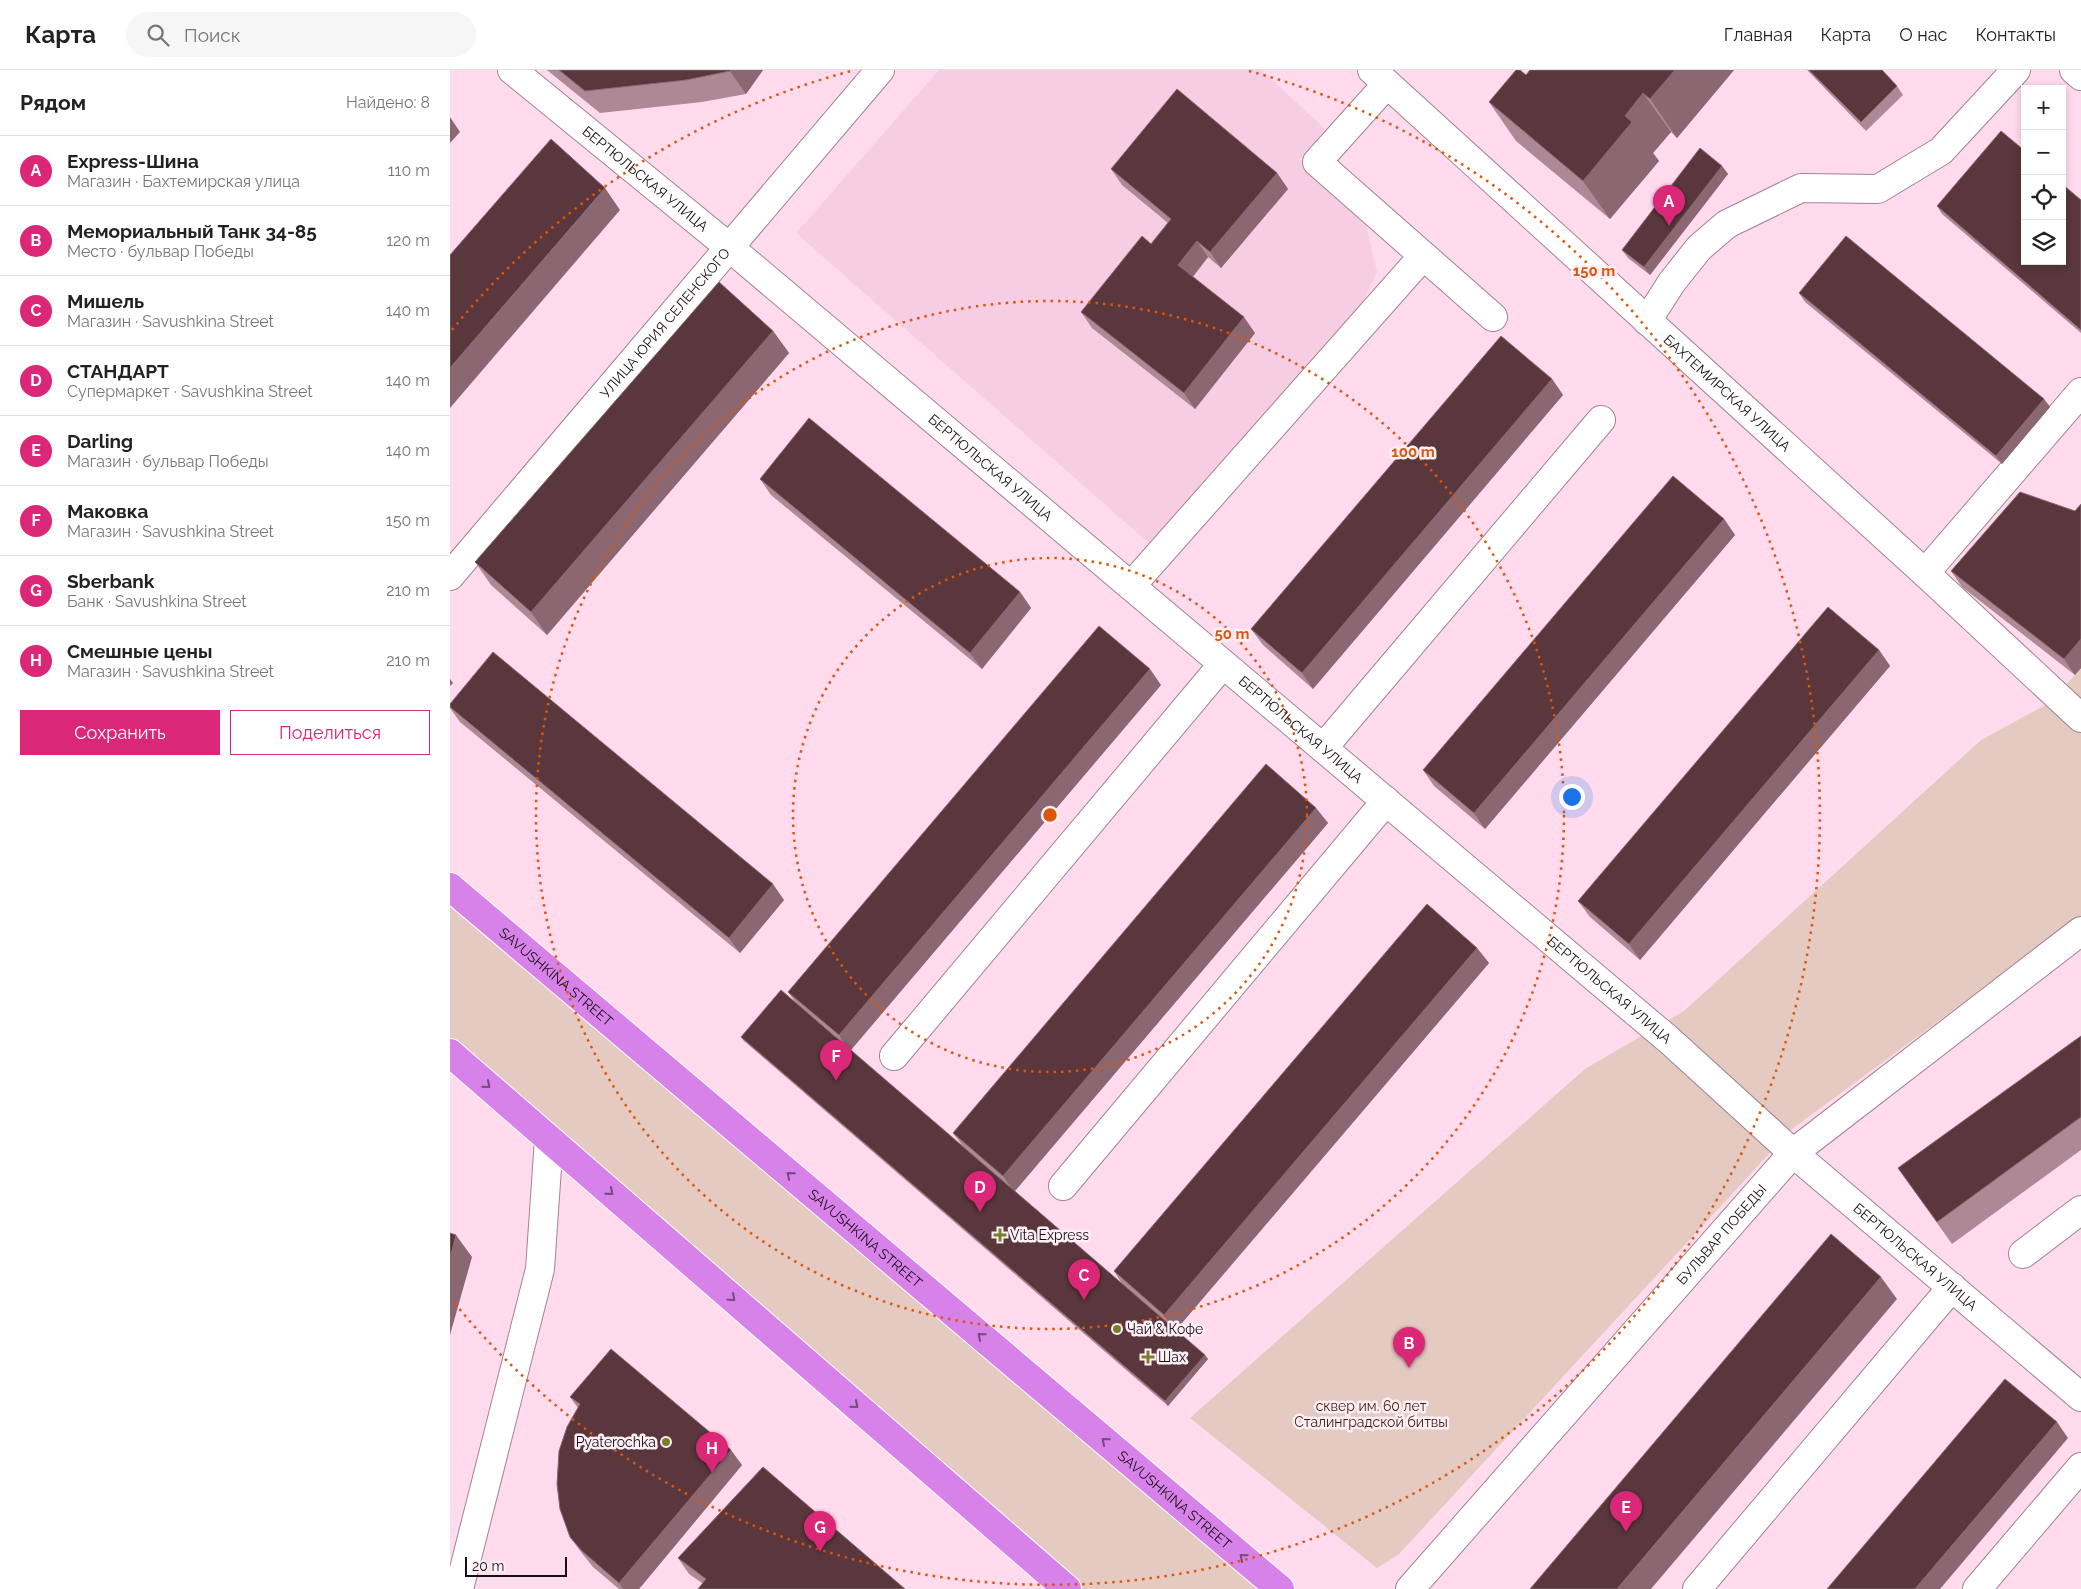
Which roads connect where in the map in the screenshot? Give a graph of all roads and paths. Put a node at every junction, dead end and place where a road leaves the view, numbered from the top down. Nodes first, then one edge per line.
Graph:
1 (512, 70) edge
2 (880, 70) edge
3 (2016, 70) edge
4 (2074, 70) edge
5 (2081, 76) edge
6 (1380, 77) edge
7 (729, 248) junction
8 (1423, 256) junction
9 (1493, 317) dead end
10 (1647, 321) junction
11 (2081, 392) edge
12 (1601, 420) dead end
13 (1925, 573) junction
14 (450, 576) edge
15 (1131, 586) junction
16 (1223, 664) junction
17 (2081, 718) edge
18 (1323, 748) junction
19 (1386, 801) junction
20 (450, 887) edge
21 (2081, 931) edge
22 (450, 1053) edge
23 (894, 1056) dead end
24 (549, 1139) junction
25 (1793, 1153) junction
26 (1063, 1186) dead end
27 (2081, 1210) edge
28 (2023, 1254) dead end
29 (1952, 1287) junction
30 (2081, 1397) edge
31 (2081, 1467) edge
32 (459, 1589) edge
33 (1067, 1589) edge
34 (1280, 1589) edge
35 (1410, 1589) edge
36 (1697, 1589) edge
37 (1977, 1589) edge

1 - 7 street, БЕРТЮЛЬСКАЯ УЛИЦА
2 - 7 street, УЛИЦА ЮРИЯ СЕЛЕНСКОГО
3 - 10 street
4 - 5 street
6 - 8 street
6 - 10 street, БАХТЕМИРСКАЯ УЛИЦА
7 - 14 street, УЛИЦА ЮРИЯ СЕЛЕНСКОГО
7 - 15 street, БЕРТЮЛЬСКАЯ УЛИЦА
8 - 9 street
8 - 15 street
10 - 13 street, БАХТЕМИРСКАЯ УЛИЦА
11 - 13 street
12 - 18 street
13 - 17 street, БАХТЕМИРСКАЯ УЛИЦА
15 - 16 street, БЕРТЮЛЬСКАЯ УЛИЦА
16 - 18 street, БЕРТЮЛЬСКАЯ УЛИЦА
16 - 23 street
18 - 19 street, БЕРТЮЛЬСКАЯ УЛИЦА
19 - 25 street, БЕРТЮЛЬСКАЯ УЛИЦА
19 - 26 street
34 -> 20 highway, SAVUSHKINA STREET
21 - 25 street, БУЛЬВАР ПОБЕДЫ
22 -> 24 highway
24 - 32 street
24 -> 33 highway
25 - 29 street, БЕРТЮЛЬСКАЯ УЛИЦА
25 - 35 street, БУЛЬВАР ПОБЕДЫ
27 - 28 street
29 - 30 street, БЕРТЮЛЬСКАЯ УЛИЦА
29 - 36 street
31 - 37 street

